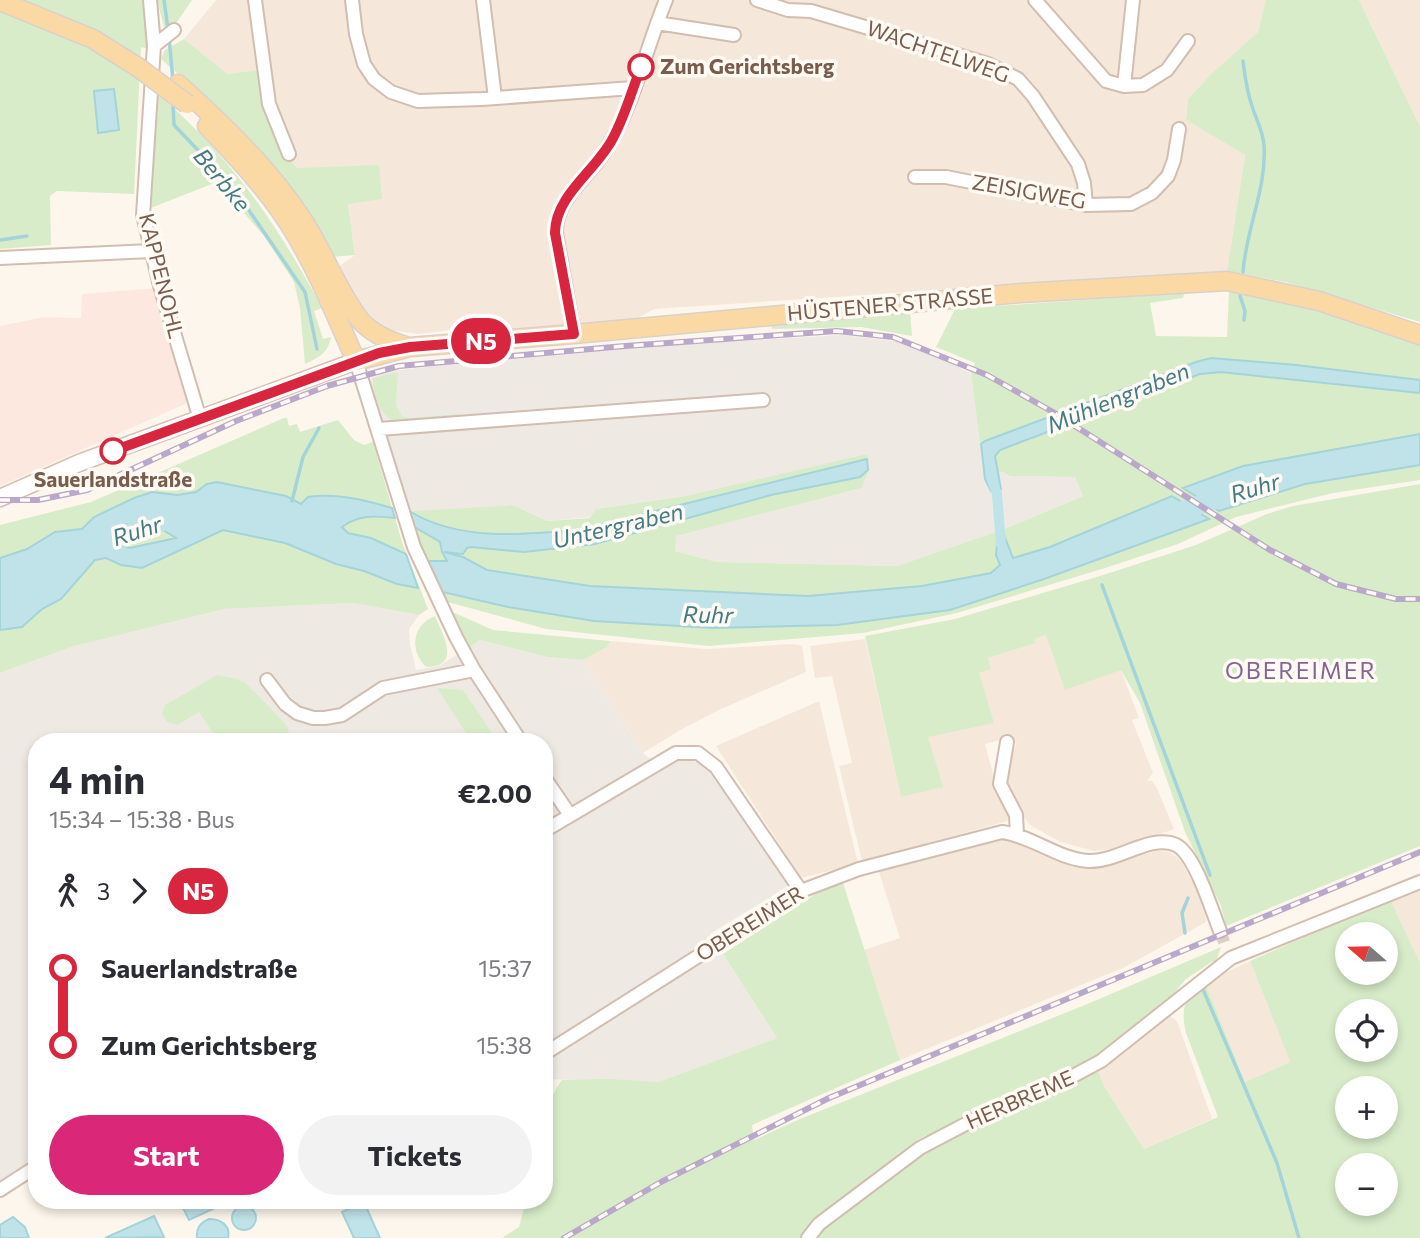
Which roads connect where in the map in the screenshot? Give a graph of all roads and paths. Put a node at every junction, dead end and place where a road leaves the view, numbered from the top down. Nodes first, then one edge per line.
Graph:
1 (32, 0) edge
2 (150, 0) edge
3 (255, 0) edge
4 (352, 0) edge
5 (483, 0) edge
6 (666, 0) edge
7 (757, 0) edge
8 (1035, 0) edge
9 (1133, 0) edge
10 (0, 1) edge
11 (657, 23) junction
12 (174, 30) dead end
13 (734, 35) dead end
14 (1188, 41) dead end
15 (159, 43) junction
16 (138, 61) junction
17 (1124, 86) junction
18 (633, 88) junction
19 (495, 98) junction
20 (1179, 129) dead end
21 (289, 155) dead end
22 (915, 177) dead end
23 (1086, 205) junction
24 (151, 251) junction
25 (0, 258) edge
26 (361, 321) junction
27 (574, 334) junction
28 (1420, 335) edge
29 (410, 347) junction
30 (356, 360) junction
31 (763, 400) dead end
32 (200, 419) junction
33 (379, 429) junction
34 (0, 498) edge
35 (474, 670) junction
36 (267, 680) dead end
37 (515, 733) edge
38 (1007, 742) dead end
39 (553, 790) edge
40 (570, 815) junction
41 (553, 825) edge
42 (1017, 834) junction
43 (1420, 882) edge
44 (801, 891) junction
45 (1220, 930) tunnel mouth
46 (553, 1048) edge
47 (28, 1172) edge
48 (0, 1190) edge
49 (808, 1238) edge

1 - 16 main road
2 - 15 street, KAPPENOHL
3 - 21 street
4 - 19 street
5 - 19 street
6 - 11 street
7 - 23 street, WACHTELWEG
8 - 17 street
9 - 17 street
10 - 16 main road
11 - 13 street
11 - 18 street
12 - 15 street
14 - 17 street
15 - 24 street, KAPPENOHL
16 - 26 main road
16 - 30 main road, bridge
18 - 19 street
18 - 27 street
20 - 23 street, ZEISIGWEG
22 - 23 street, ZEISIGWEG
24 - 25 street
24 - 32 street, KAPPENOHL
26 - 29 main road
26 - 30 main road
27 - 28 main road, HÜSTENER STRASSE
27 - 29 main road, HÜSTENER STRASSE
29 - 30 main road, HÜSTENER STRASSE
30 - 32 street
30 - 33 street
31 - 33 street
32 - 34 street
33 - 35 street
35 - 36 street
35 - 37 street
38 - 42 street
39 - 40 street
40 - 41 street
40 - 44 street
42 - 44 street, OBEREIMER
42 - 45 street, OBEREIMER
43 - 49 street, HERBREME
44 - 46 street, OBEREIMER
47 - 48 street

